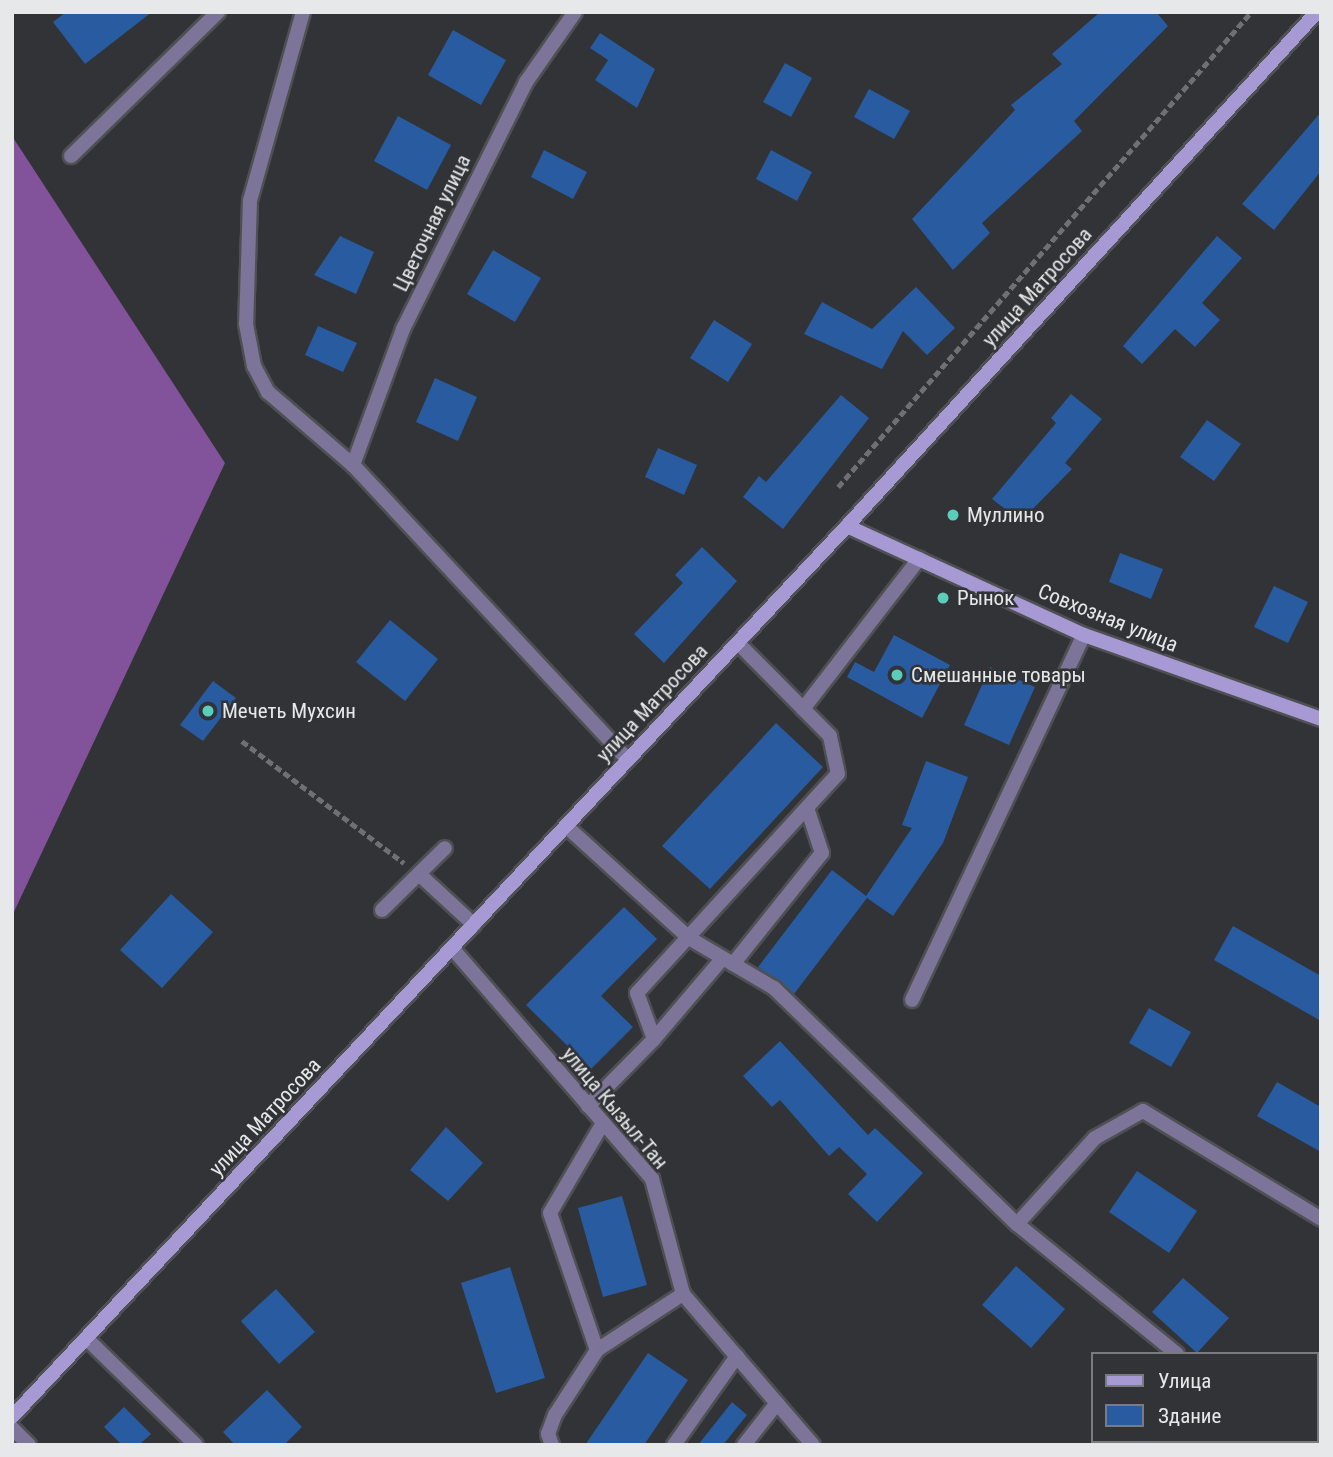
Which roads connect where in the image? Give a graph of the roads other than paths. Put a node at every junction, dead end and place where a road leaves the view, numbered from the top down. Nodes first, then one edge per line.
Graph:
1 (218, 12) edge
2 (303, 12) edge
3 (575, 12) edge
4 (1317, 12) edge
5 (71, 156) dead end
6 (353, 465) junction
7 (847, 526) junction
8 (919, 559) junction
9 (1084, 635) junction
10 (737, 643) junction
11 (803, 709) junction
12 (1321, 719) edge
13 (628, 760) junction
14 (807, 808) junction
15 (566, 826) junction
16 (445, 848) dead end
17 (419, 874) junction
18 (382, 910) dead end
19 (474, 925) junction
20 (689, 938) junction
21 (452, 948) junction
22 (728, 961) junction
23 (912, 1000) dead end
24 (654, 1039) junction
25 (588, 1106) junction
26 (603, 1123) junction
27 (1321, 1219) edge
28 (1017, 1224) junction
29 (683, 1294) junction
30 (86, 1338) junction
31 (597, 1350) junction
32 (1175, 1352) edge
33 (737, 1356) junction
34 (778, 1403) junction
35 (12, 1417) edge
36 (12, 1428) edge
37 (29, 1445) edge
38 (196, 1445) edge
39 (552, 1445) edge
40 (674, 1445) edge
41 (744, 1445) edge
42 (813, 1445) edge

1 - 5 street
2 - 6 street
3 - 6 street, Цветочная улица
4 - 7 main road, улица Матросова
6 - 13 street
7 - 8 main road, Совхозная улица
7 - 10 main road, улица Матросова
8 - 9 main road, Совхозная улица
8 - 11 street
9 - 12 main road, Совхозная улица
9 - 23 street
10 - 11 street
10 - 13 main road, улица Матросова
11 - 14 street
13 - 15 main road, улица Матросова
14 - 20 street
14 - 22 street
15 - 19 main road, улица Матросова
15 - 20 street
16 - 17 street
17 - 18 street
17 - 19 street
19 - 21 main road, улица Матросова
20 - 22 street
20 - 24 street
21 - 25 street, улица Кызыл-Тан
21 - 30 main road, улица Матросова
22 - 24 street
22 - 28 street
24 - 25 street
25 - 26 street, улица Кызыл-Тан
26 - 29 street, улица Кызыл-Тан
26 - 31 street
27 - 28 street
28 - 32 street
29 - 31 street
29 - 33 street, улица Кызыл-Тан
30 - 35 main road, улица Матросова
30 - 38 street
31 - 39 street
33 - 34 street, улица Кызыл-Тан
33 - 40 street
34 - 41 street
34 - 42 street, улица Кызыл-Тан
36 - 37 street

